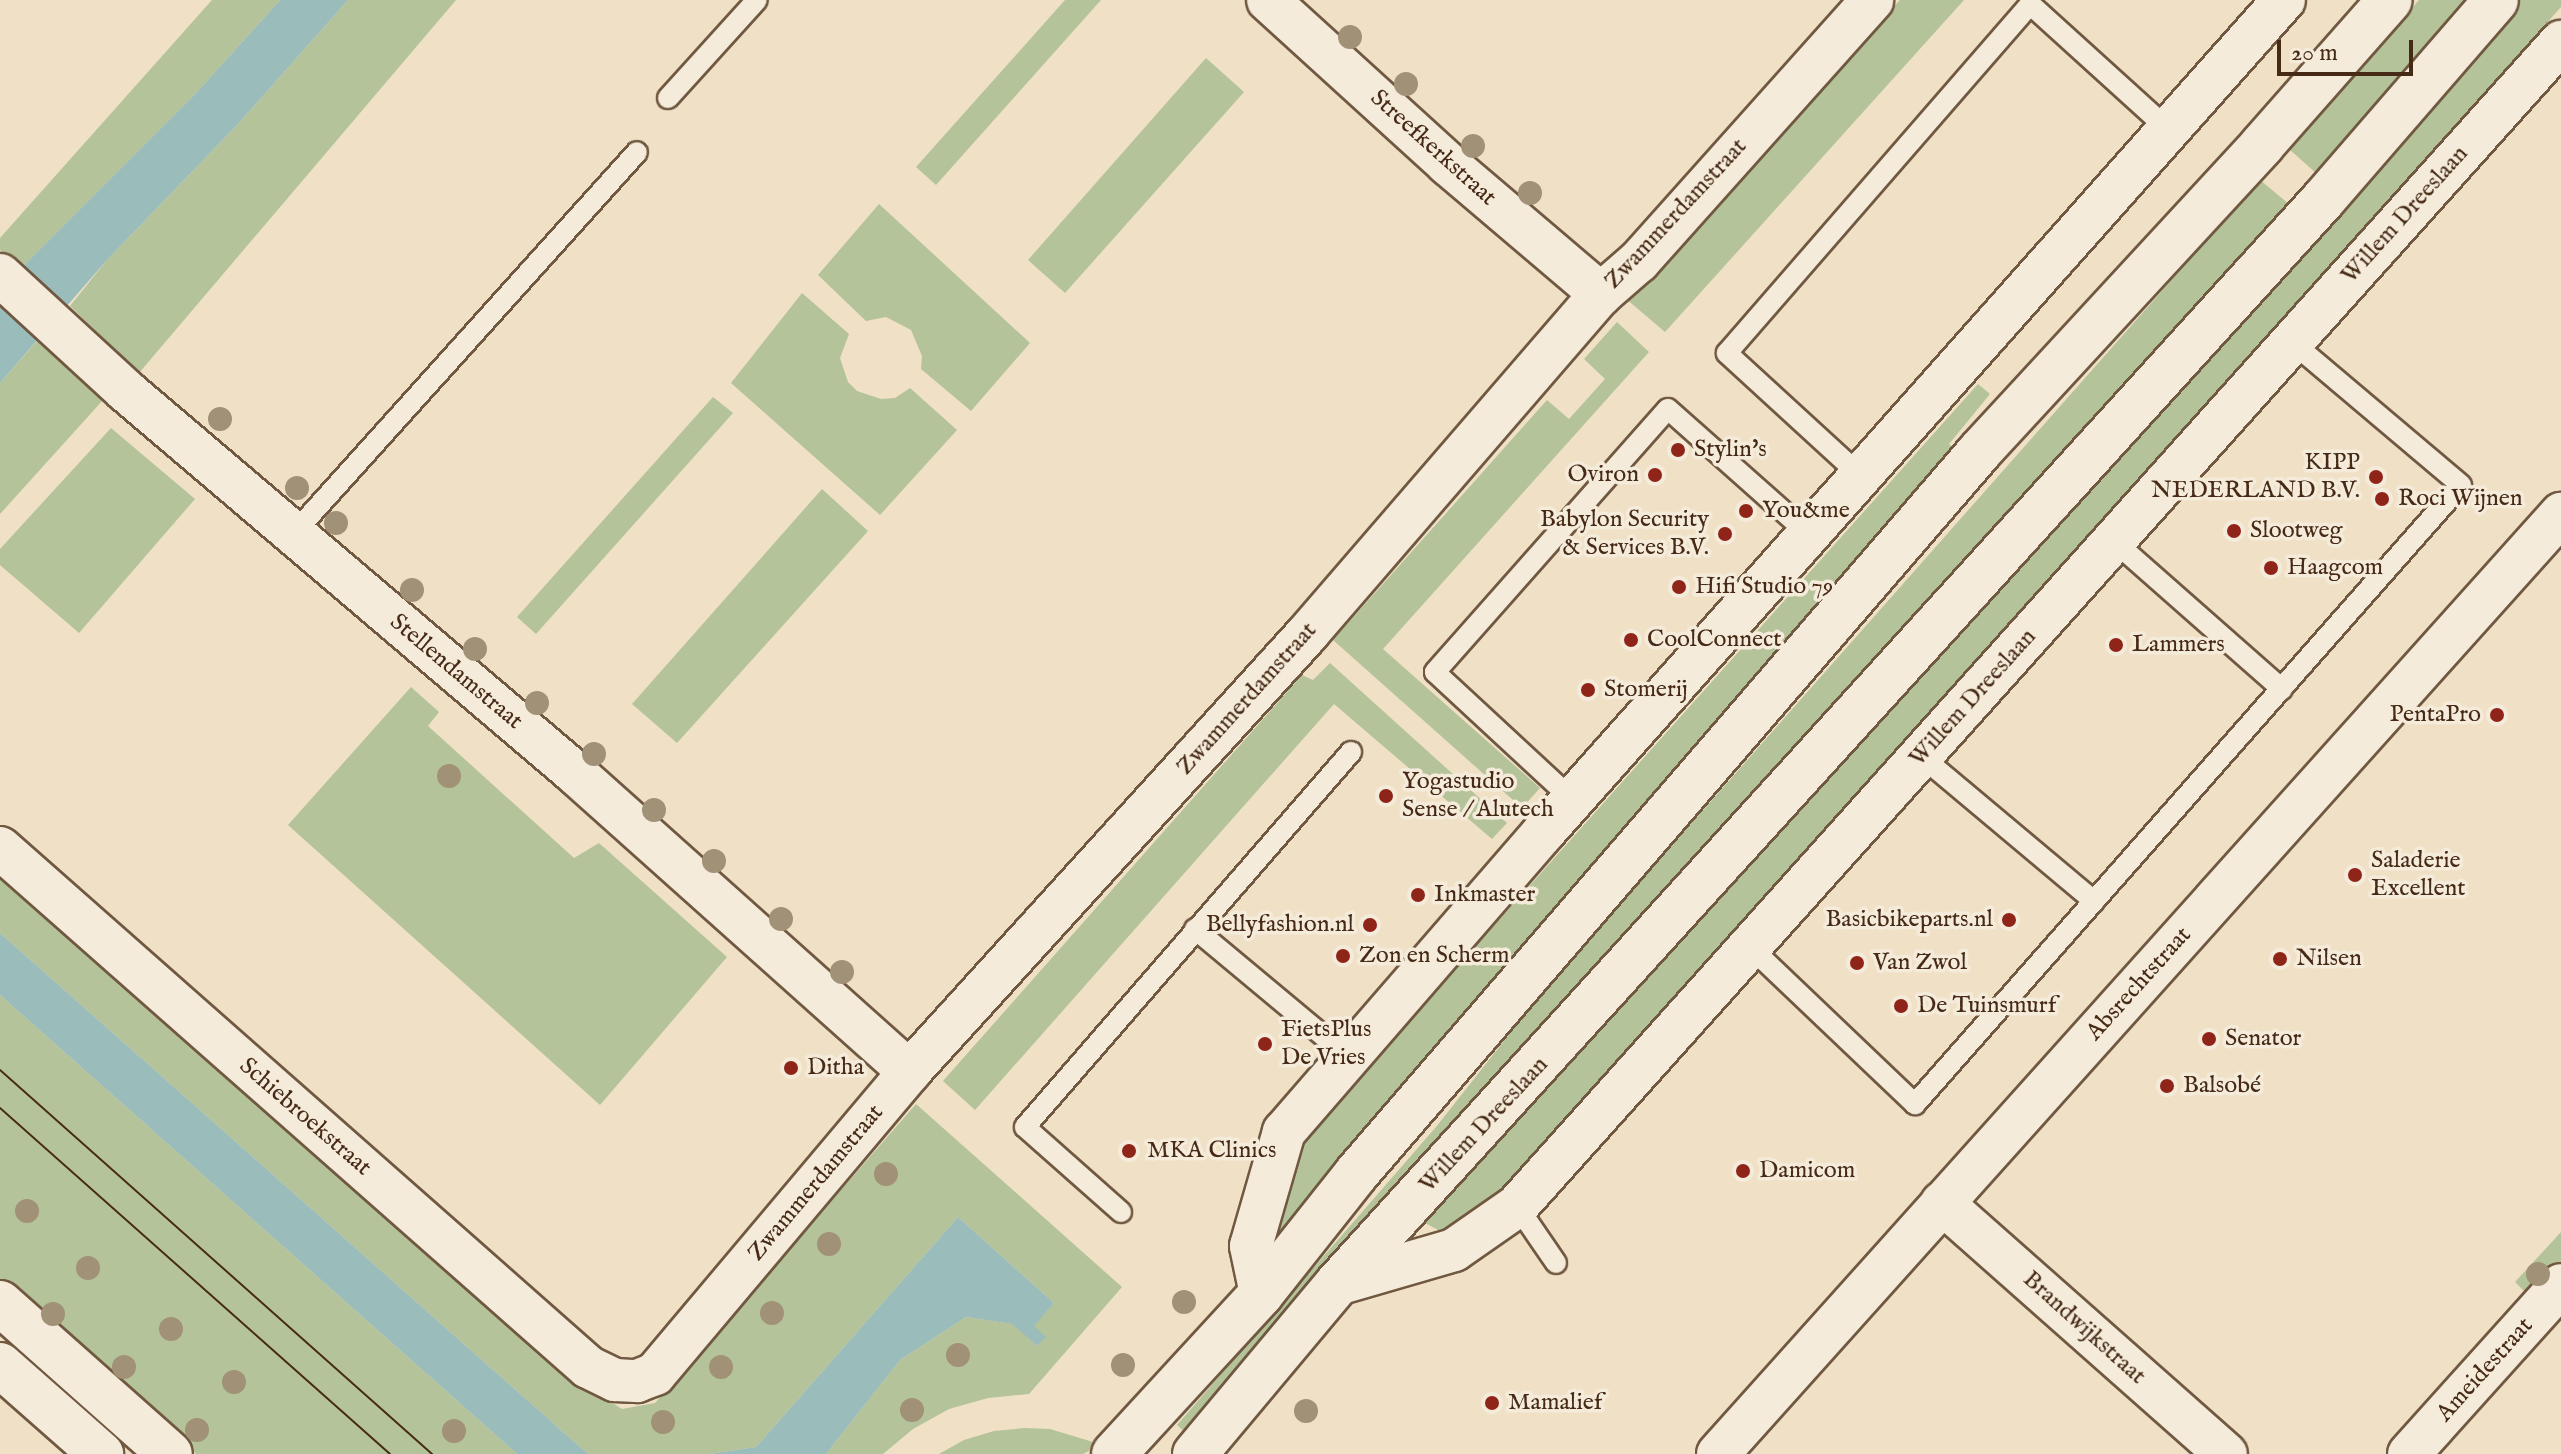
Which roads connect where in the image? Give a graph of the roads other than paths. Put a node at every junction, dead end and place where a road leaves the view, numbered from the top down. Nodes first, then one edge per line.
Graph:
1 (757, 0) edge
2 (1268, 0) edge
3 (1872, 0) edge
4 (2284, 0) edge
5 (2390, 0) edge
6 (2496, 0) edge
7 (2561, 42) edge
8 (668, 98) dead end
9 (2169, 130) junction
10 (637, 152) dead end
11 (0, 275) edge
12 (1601, 294) junction
13 (2292, 342) junction
14 (1861, 476) junction
15 (2561, 514) edge
16 (295, 532) junction
17 (1809, 534) junction
18 (2114, 541) junction
19 (2282, 689) junction
20 (1351, 752) dead end
21 (1921, 756) junction
22 (1573, 800) junction
23 (0, 848) edge
24 (2094, 901) junction
25 (1195, 929) junction
26 (1750, 947) junction
27 (1351, 1059) junction
28 (909, 1072) junction
29 (1942, 1203) junction
30 (1517, 1206) junction
31 (1121, 1212) dead end
32 (1556, 1263) dead end
33 (1337, 1284) junction
34 (2561, 1285) edge
35 (1261, 1294) junction
36 (0, 1303) edge
37 (0, 1365) edge
38 (615, 1380) joint
39 (101, 1454) edge
40 (170, 1454) edge
41 (1114, 1454) edge
42 (1195, 1454) edge
43 (1718, 1454) edge
44 (2226, 1454) edge
45 (2409, 1454) edge

1 - 8 lane
2 - 12 street, Streefkerkstraat
3 - 12 street, Zwammerdamstraat
4 - 9 street
5 - 35 main road
6 - 33 main road, Willem Dreeslaan
7 - 13 street, Willem Dreeslaan
9 - 14 street
9 - 14 lane
10 - 16 lane
11 - 16 street, Stellendamstraat
12 - 28 street, Zwammerdamstraat
13 - 18 street, Willem Dreeslaan
13 - 19 lane
14 - 17 street
15 - 29 street, Absrechtstraat
16 - 28 street, Stellendamstraat
17 - 22 street
17 - 22 lane
18 - 19 lane
18 - 21 street, Willem Dreeslaan
19 - 24 lane
20 - 25 lane
21 - 24 lane
21 - 26 street, Willem Dreeslaan
22 - 27 street
23 - 38 street, Schiebroekstraat
24 - 26 lane
25 - 27 lane
25 - 31 lane
26 - 30 street, Willem Dreeslaan
27 - 35 street
28 - 38 street, Zwammerdamstraat
29 - 43 street, Absrechtstraat
29 - 44 street, Brandwijkstraat
30 - 32 lane
30 - 33 street, Willem Dreeslaan
33 - 42 main road, Willem Dreeslaan
34 - 45 street, Ameidestraat
35 - 41 main road
36 - 40 main road
37 - 39 main road

